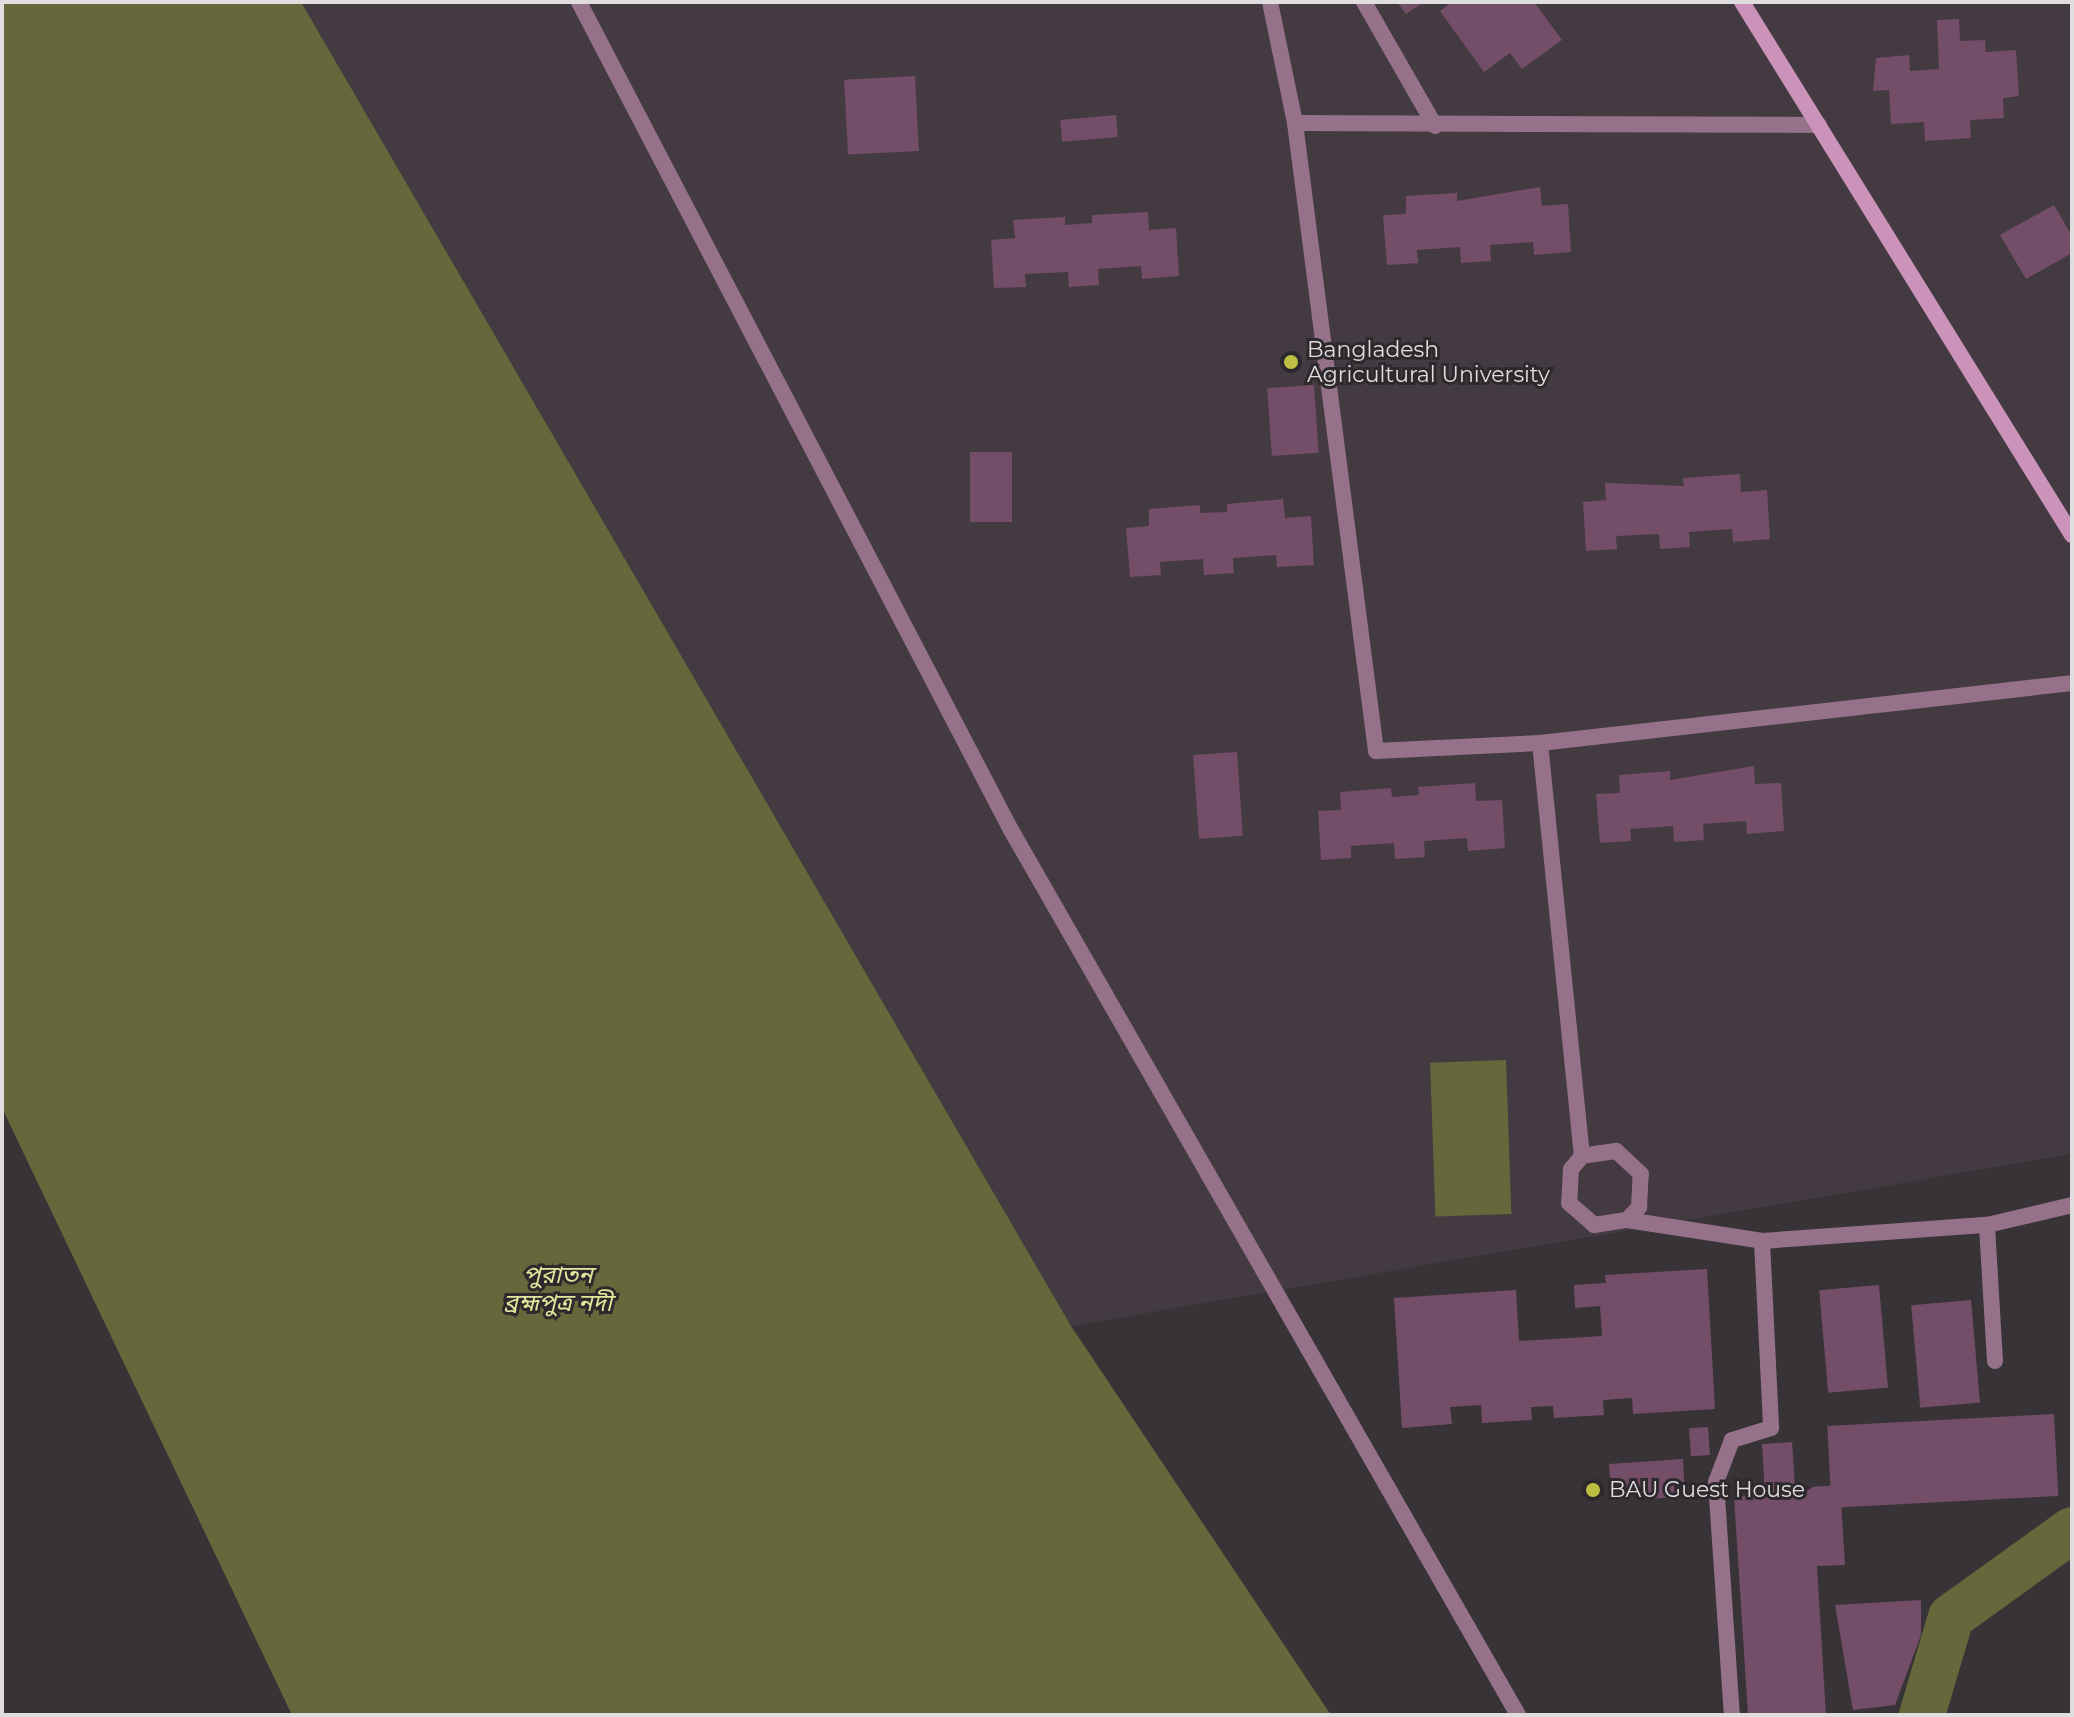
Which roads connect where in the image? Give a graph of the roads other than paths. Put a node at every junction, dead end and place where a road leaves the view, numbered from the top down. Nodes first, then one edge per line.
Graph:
1 (579, 2) edge
2 (1270, 2) edge
3 (1364, 2) edge
4 (1742, 2) edge
5 (1295, 123) junction
6 (1819, 125) junction
7 (1435, 126) junction
8 (2072, 535) edge
9 (2072, 683) edge
10 (1540, 743) junction
11 (1582, 1156) junction
12 (2072, 1205) edge
13 (1627, 1220) junction
14 (1987, 1225) junction
15 (1762, 1241) junction
16 (1995, 1361) dead end
17 (1518, 1715) edge
18 (1732, 1715) edge

1 - 17 street
2 - 5 street
3 - 7 street
4 - 6 main road
5 - 7 street
5 - 10 street
6 - 7 street
6 - 8 main road
9 - 10 street
10 - 11 street
11 - 13 street
11 - 13 street
12 - 14 street
13 - 15 street
14 - 15 street
14 - 16 street
15 - 18 street

